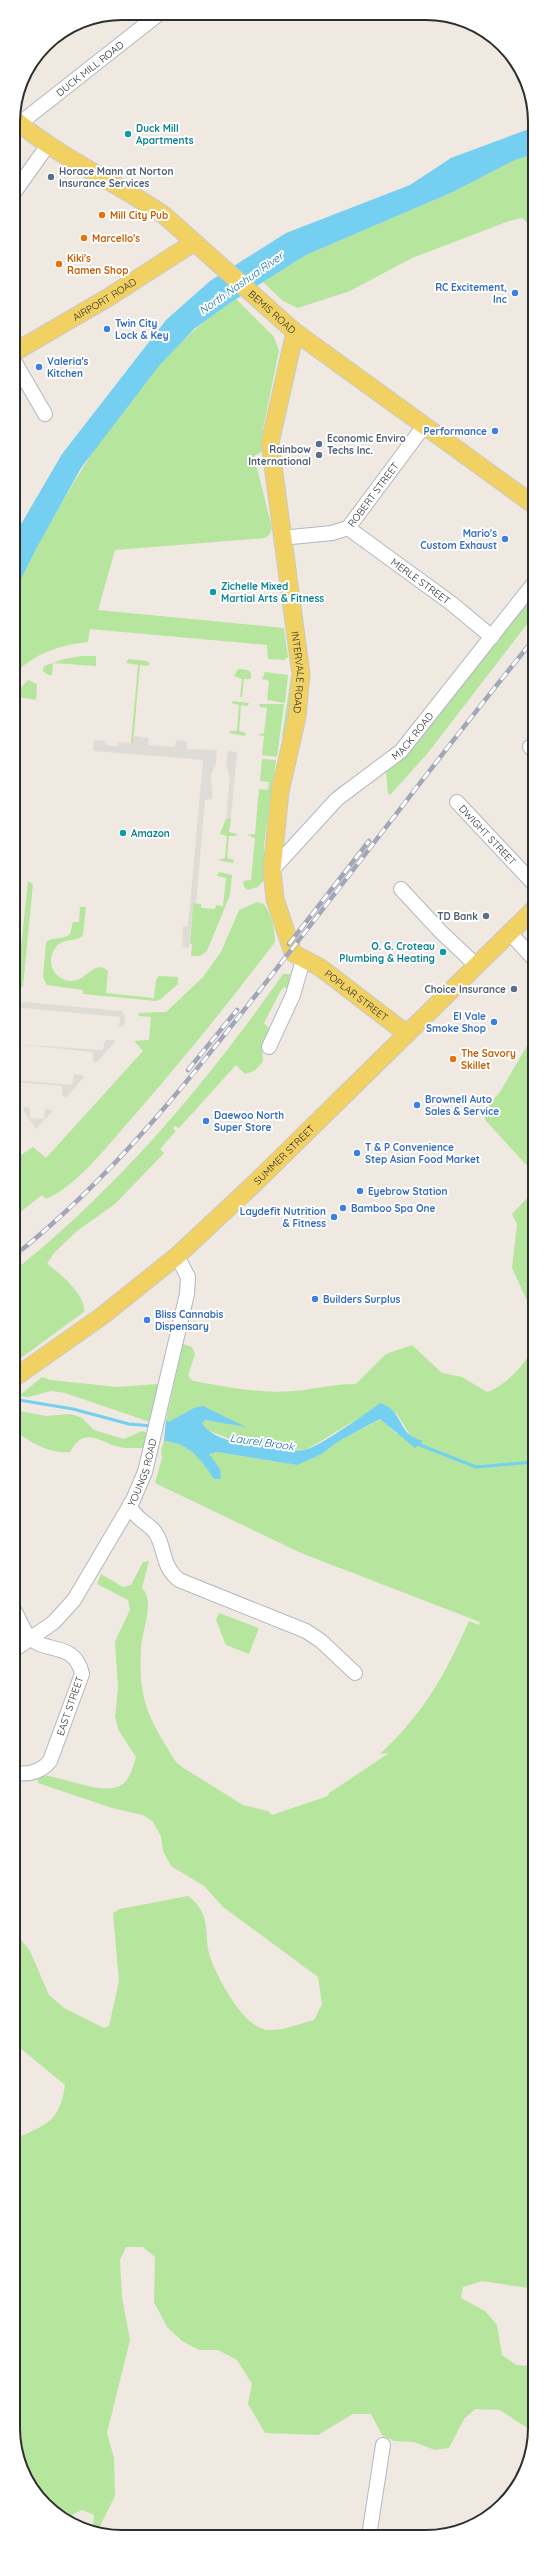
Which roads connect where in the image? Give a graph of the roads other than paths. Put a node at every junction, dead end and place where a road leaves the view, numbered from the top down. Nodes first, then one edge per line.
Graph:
1 (151, 20) edge
2 (20, 118) edge
3 (20, 124) edge
4 (48, 145) junction
5 (20, 184) edge
6 (193, 243) junction
7 (295, 332) junction
8 (20, 349) edge
9 (20, 371) edge
10 (45, 414) dead end
11 (424, 426) junction
12 (528, 501) edge
13 (348, 528) junction
14 (281, 538) junction
15 (528, 591) edge
16 (492, 636) junction
17 (457, 802) dead end
18 (272, 870) junction
19 (528, 878) edge
20 (401, 889) dead end
21 (528, 915) edge
22 (510, 933) junction
23 (528, 952) edge
24 (303, 960) junction
25 (477, 966) junction
26 (407, 1034) junction
27 (269, 1047) dead end
28 (177, 1256) junction
29 (20, 1374) edge
30 (127, 1510) junction
31 (20, 1620) edge
32 (31, 1639) junction
33 (20, 1646) edge
34 (354, 1673) dead end
35 (20, 1773) edge
36 (383, 2445) dead end
37 (370, 2530) edge

1 - 2 street, DUCK MILL ROAD
3 - 4 main road, BEMIS ROAD
4 - 5 street
4 - 6 main road, BEMIS ROAD
6 - 7 main road, BEMIS ROAD
6 - 8 main road, AIRPORT ROAD
7 - 11 main road, BEMIS ROAD
7 - 14 main road, INTERVALE ROAD
9 - 10 street
11 - 12 main road, BEMIS ROAD
11 - 13 street, ROBERT STREET
13 - 14 street, ROBERT STREET
13 - 16 street, MERLE STREET
14 - 18 main road, INTERVALE ROAD
15 - 16 street, MACK ROAD
16 - 18 street, MACK ROAD
17 - 19 street, DWIGHT STREET
18 - 24 main road, INTERVALE ROAD
20 - 25 street
21 - 22 main road, SUMMER STREET
22 - 23 street
22 - 25 main road, SUMMER STREET
24 - 26 main road, POPLAR STREET
24 - 27 street
25 - 26 main road, SUMMER STREET
26 - 28 main road, SUMMER STREET
28 - 29 main road, SUMMER STREET
28 - 30 street, YOUNGS ROAD
30 - 32 street, YOUNGS ROAD
30 - 34 street
31 - 32 street
32 - 33 street, YOUNGS ROAD
32 - 35 street, EAST STREET
36 - 37 street

